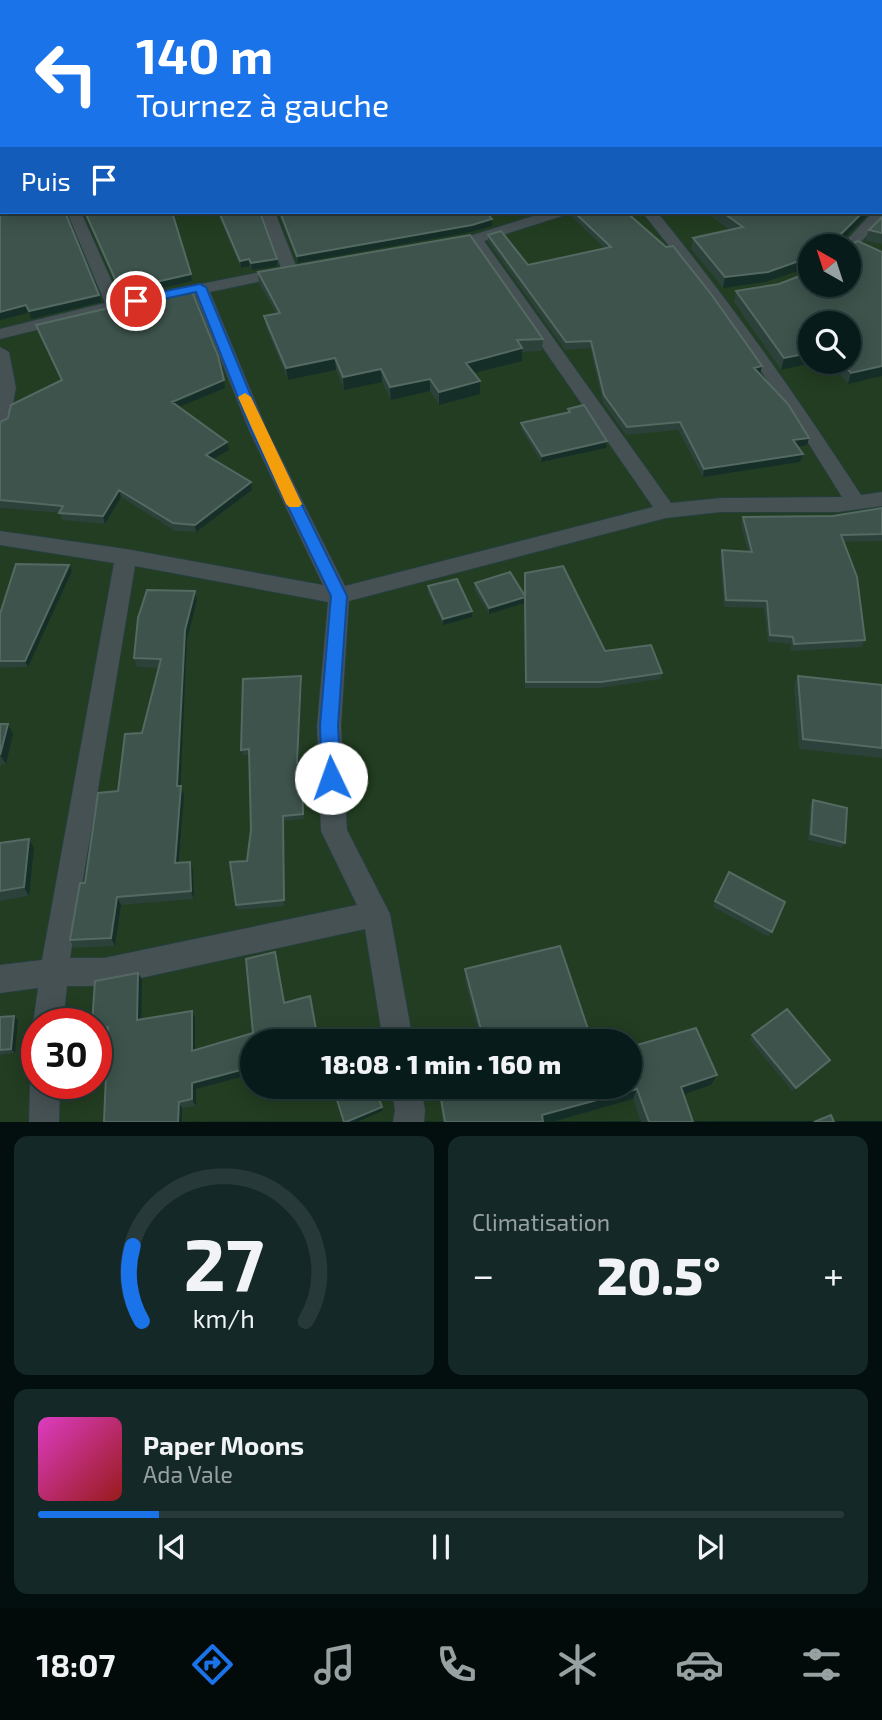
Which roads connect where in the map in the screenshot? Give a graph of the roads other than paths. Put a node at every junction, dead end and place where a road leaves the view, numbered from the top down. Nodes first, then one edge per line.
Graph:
1 (75, 214) edge
2 (269, 214) edge
3 (549, 214) edge
4 (651, 214) edge
5 (877, 214) edge
6 (859, 234) edge
7 (475, 239) junction
8 (422, 248) edge
9 (200, 287) junction
10 (114, 306) junction
11 (0, 334) edge
12 (0, 352) edge
13 (0, 423) edge
14 (882, 499) edge
15 (855, 502) junction
16 (666, 511) junction
17 (0, 538) edge
18 (127, 557) junction
19 (339, 596) junction
20 (376, 915) junction
21 (54, 972) junction
22 (0, 979) edge
23 (50, 1008) edge
24 (396, 1029) edge
25 (45, 1099) edge
26 (408, 1099) edge
27 (44, 1122) edge
28 (408, 1122) edge

1 - 10 street
2 - 9 street
3 - 7 street
4 - 15 street
5 - 6 street
7 - 8 street
7 - 16 street
9 - 10 street
9 - 19 street
10 - 11 street
12 - 13 street
14 - 15 street
15 - 16 street
16 - 19 street
17 - 18 street
18 - 19 street
18 - 21 street
19 - 20 street
20 - 21 street
20 - 24 street
21 - 22 street
21 - 23 street
25 - 27 street
26 - 28 street

